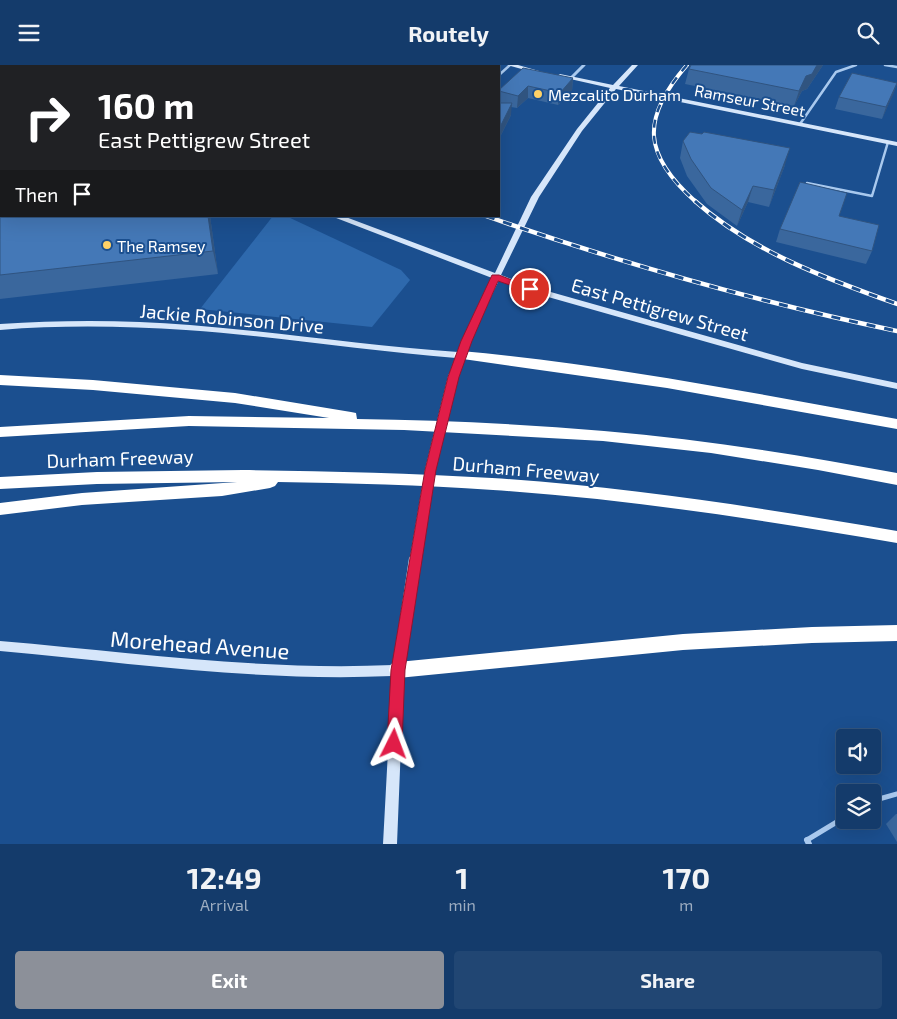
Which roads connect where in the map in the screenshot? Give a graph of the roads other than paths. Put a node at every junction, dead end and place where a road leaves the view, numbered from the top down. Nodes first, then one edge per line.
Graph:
1 (510, 65) edge
2 (584, 65) edge
3 (635, 65) edge
4 (856, 65) edge
5 (885, 65) edge
6 (897, 67) edge
7 (544, 73) edge
8 (500, 74) edge
9 (553, 75) edge
10 (570, 79) junction
11 (613, 88) junction
12 (800, 124) junction
13 (888, 142) junction
14 (897, 144) edge
15 (808, 183) edge
16 (338, 217) edge
17 (495, 277) junction
18 (0, 327) edge
19 (461, 355) junction
20 (0, 380) edge
21 (897, 386) edge
22 (897, 424) edge
23 (404, 425) junction
24 (0, 432) edge
25 (308, 476) junction
26 (897, 479) edge
27 (0, 483) edge
28 (0, 509) edge
29 (897, 537) edge
30 (897, 633) edge
31 (0, 646) edge
32 (398, 670) junction
33 (897, 794) edge
34 (881, 798) edge
35 (836, 823) edge
36 (808, 842) edge
37 (390, 844) edge

1 - 7 street
1 - 8 lane
2 - 10 street
3 - 11 street
4 - 12 lane
5 - 6 lane
9 - 10 street, Ramseur Street
10 - 11 street, Ramseur Street
11 - 12 street, Ramseur Street
11 - 17 street
12 - 13 street, Ramseur Street
13 - 14 street, Ramseur Street
13 - 15 lane
16 - 17 street, East Pettigrew Street
17 - 19 street
17 - 21 street, East Pettigrew Street
18 - 19 street, Jackie Robinson Drive
19 - 22 highway
19 - 32 street, bridge
20 - 23 highway
23 - 24 highway, Durham Freeway
23 - 26 highway, Durham Freeway
25 - 27 highway, Durham Freeway
25 - 28 highway
25 - 29 highway, Durham Freeway
30 - 32 highway
31 - 32 street, Morehead Avenue
32 - 37 street
33 - 34 lane
35 - 36 lane

